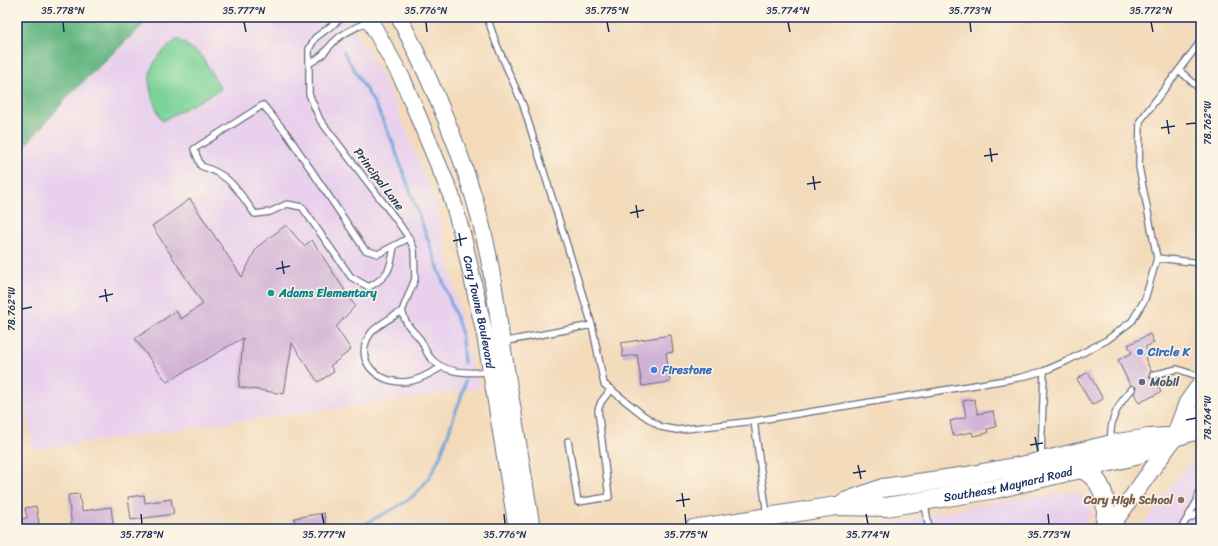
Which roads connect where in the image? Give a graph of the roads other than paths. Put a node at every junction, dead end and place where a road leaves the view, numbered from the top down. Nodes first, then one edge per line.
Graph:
1 (343, 17) edge
2 (399, 17) edge
3 (488, 17) edge
4 (372, 18) edge
5 (1201, 41) edge
6 (310, 63) junction
7 (1179, 70) junction
8 (1201, 90) edge
9 (409, 238) junction
10 (394, 246) junction
11 (1157, 258) junction
12 (1201, 263) edge
13 (402, 311) junction
14 (592, 325) junction
15 (502, 342) junction
16 (442, 367) junction
17 (1044, 371) junction
18 (491, 372) junction
19 (1153, 375) dead end
20 (1201, 377) edge
21 (1201, 385) edge
22 (1132, 389) dead end
23 (611, 390) junction
24 (1201, 415) edge
25 (754, 421) junction
26 (1201, 429) edge
27 (1175, 437) junction
28 (568, 441) dead end
29 (1112, 444) junction
30 (1040, 461) junction
31 (1081, 469) junction
32 (1201, 485) edge
33 (925, 501) junction
34 (836, 506) junction
35 (1201, 512) edge
36 (767, 517) junction
37 (1186, 521) junction
38 (517, 529) edge
39 (532, 529) edge
40 (692, 529) edge
41 (929, 529) edge
42 (1104, 529) edge
43 (1109, 529) edge
44 (1181, 529) edge

1 - 6 lane, Principal Lane
2 - 15 main road, Cary Towne Boulevard
3 - 14 lane
4 - 6 lane
4 - 18 main road, Cary Towne Boulevard
5 - 7 lane
6 - 9 lane, Principal Lane
7 - 8 lane
7 - 11 lane
9 - 10 lane
9 - 13 lane, Principal Lane
10 - 10 lane
11 - 12 lane
11 - 17 lane
13 - 16 lane
13 - 16 lane
14 - 15 lane
14 - 23 lane
15 - 39 main road, Cary Towne Boulevard
16 - 18 lane
17 - 25 lane
17 - 30 lane
18 - 38 main road, Cary Towne Boulevard
19 - 20 lane
21 - 27 main road
22 - 29 lane
23 - 25 lane
23 - 28 lane
24 - 27 main road
25 - 36 lane
26 - 27 main road, Southeast Maynard Road
27 - 29 main road, Southeast Maynard Road
27 - 31 main road, Southeast Maynard Road
27 - 43 main road
29 - 30 main road, Southeast Maynard Road
30 - 34 main road, Southeast Maynard Road
31 - 33 main road, Southeast Maynard Road
31 - 42 main road
32 - 37 lane
33 - 34 main road, Southeast Maynard Road
33 - 41 lane
34 - 36 main road, Southeast Maynard Road
35 - 37 lane
36 - 40 main road, Southeast Maynard Road
37 - 44 lane

